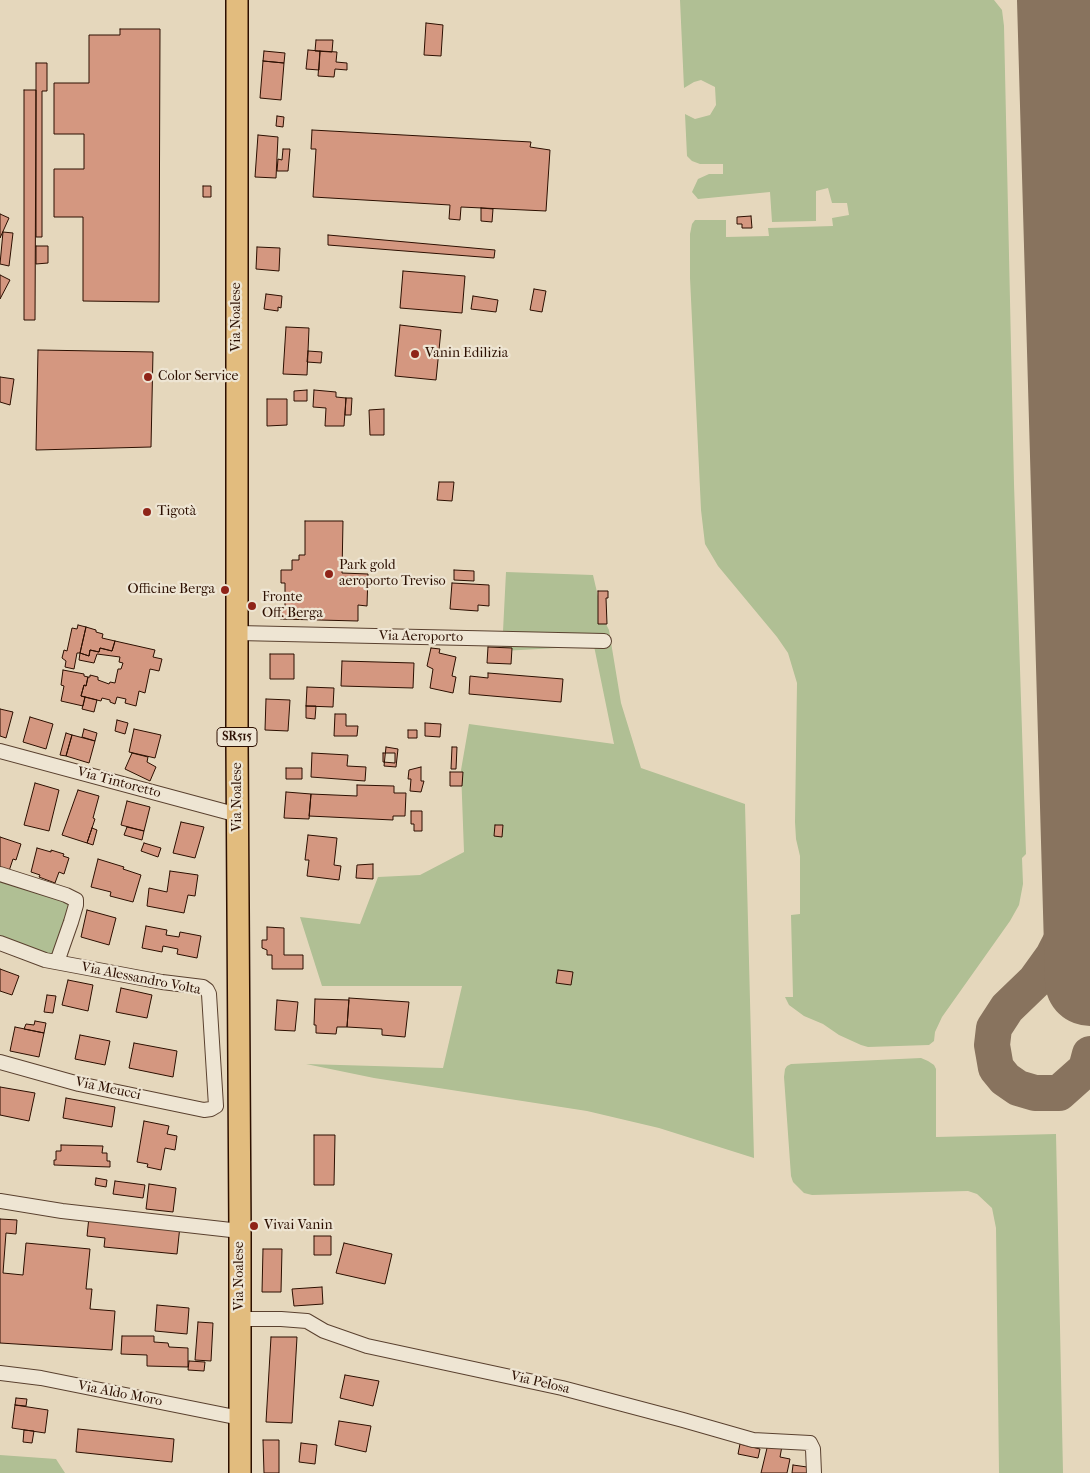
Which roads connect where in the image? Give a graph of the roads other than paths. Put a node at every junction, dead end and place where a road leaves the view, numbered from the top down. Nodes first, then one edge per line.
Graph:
1 (237, 0) edge
2 (238, 633) junction
3 (604, 641) dead end
4 (0, 751) edge
5 (238, 815) junction
6 (0, 874) edge
7 (0, 943) edge
8 (57, 962) junction
9 (0, 1062) edge
10 (216, 1106) junction
11 (240, 1109) junction
12 (0, 1201) edge
13 (240, 1230) junction
14 (240, 1319) junction
15 (0, 1373) edge
16 (240, 1418) junction
17 (240, 1473) edge
18 (814, 1473) edge

1 - 2 main road, Via Noalese / SR515
2 - 3 street, Via Aeroporto
2 - 5 main road, Via Noalese / SR515
4 - 5 street, Via Tintoretto
5 - 11 main road, Via Noalese / SR515
6 - 8 street
7 - 8 street, Via Alessandro Volta
8 - 10 street, Via Alessandro Volta
9 - 10 street, Via Meucci
10 - 11 street
11 - 13 main road, Via Noalese / SR515
12 - 13 street
13 - 14 main road, Via Noalese / SR515
14 - 16 main road, Via Noalese / SR515
14 - 18 street, Via Pelosa
15 - 16 street, Via Aldo Moro
16 - 17 main road, Via Noalese / SR515

